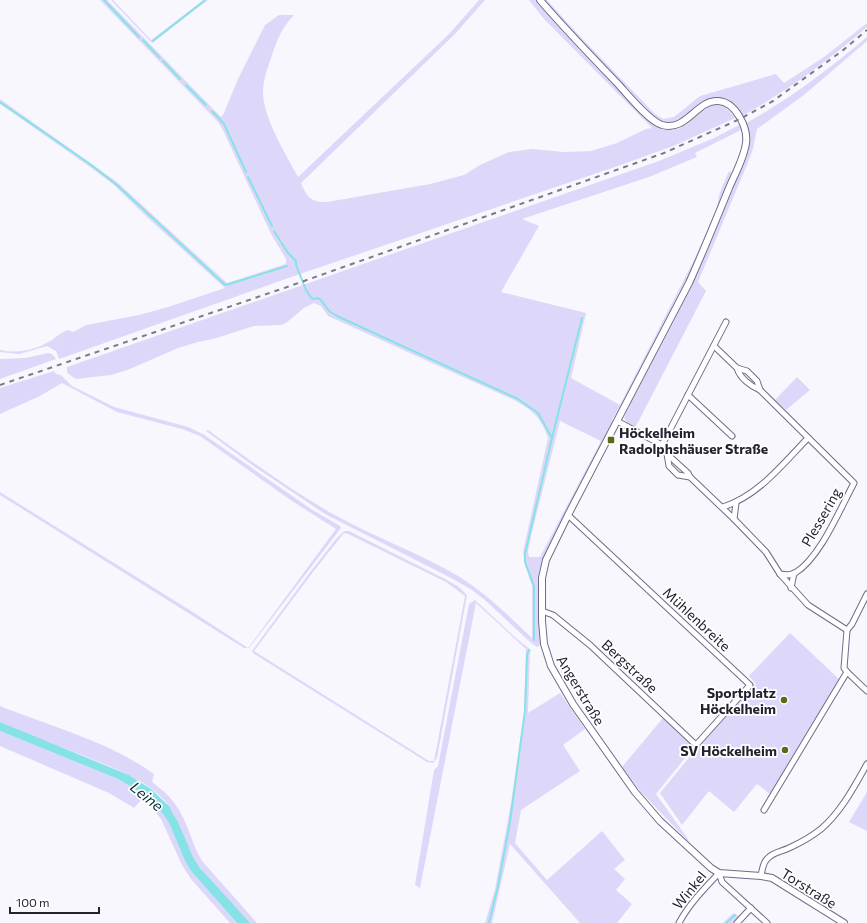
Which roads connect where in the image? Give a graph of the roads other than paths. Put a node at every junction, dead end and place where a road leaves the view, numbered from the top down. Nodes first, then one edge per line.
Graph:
1 (540, 0) edge
2 (726, 322) dead end
3 (714, 346) junction
4 (688, 395) junction
5 (617, 421) junction
6 (732, 436) dead end
7 (808, 438) junction
8 (662, 445) junction
9 (736, 503) junction
10 (723, 507) junction
11 (568, 515) junction
12 (734, 519) junction
13 (780, 574) junction
14 (794, 574) junction
15 (791, 588) junction
16 (867, 594) edge
17 (542, 611) junction
18 (847, 630) junction
19 (847, 672) junction
20 (867, 691) edge
21 (696, 745) joint
22 (867, 764) edge
23 (764, 810) dead end
24 (719, 873) junction
25 (761, 876) junction
26 (750, 908) junction
27 (834, 921) edge
28 (679, 923) edge
29 (737, 923) edge
30 (767, 923) edge
31 (844, 923) edge

1 - 5 street, Angerstraße
2 - 3 street
3 - 4 street
3 - 7 street
4 - 6 street
4 - 8 street
5 - 8 street
5 - 11 street, Angerstraße
7 - 9 street
7 - 14 street, Plessering
8 - 10 street
9 - 10 street
9 - 12 street
10 - 12 street
11 - 17 street, Angerstraße
11 - 21 street, Mühlenbreite
12 - 13 street
13 - 14 street
13 - 15 street
14 - 15 street
15 - 18 street
16 - 18 street
17 - 21 street, Bergstraße
17 - 24 street, Angerstraße
18 - 19 street
19 - 20 street
19 - 23 street
22 - 25 street
24 - 25 street
24 - 26 street
24 - 28 street, Winkel
25 - 27 street, Torstraße
26 - 29 street
26 - 30 street
27 - 31 street, Torstraße

